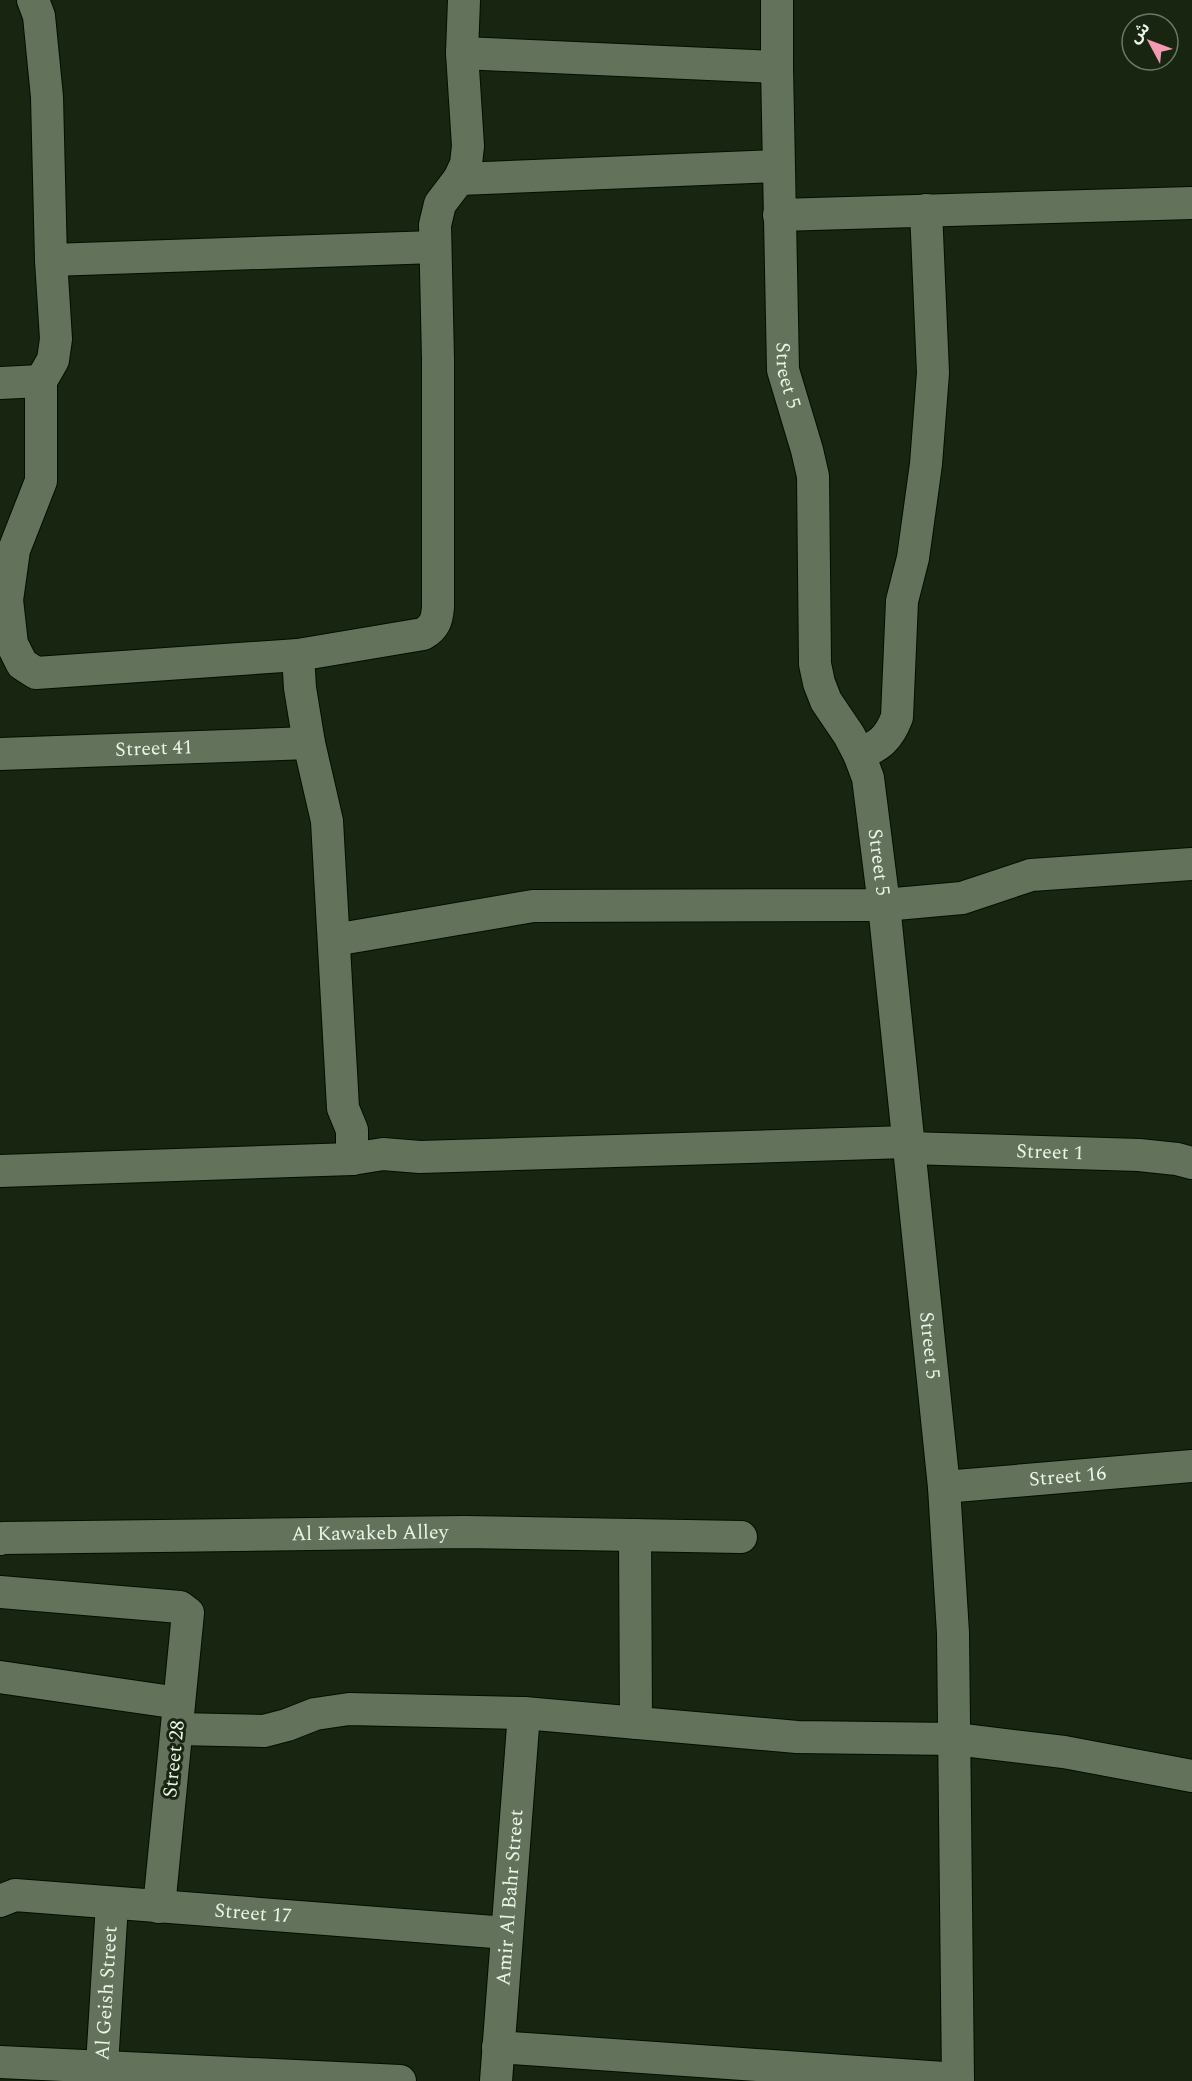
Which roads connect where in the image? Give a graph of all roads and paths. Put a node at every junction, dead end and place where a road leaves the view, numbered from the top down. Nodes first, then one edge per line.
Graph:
1 (33, 0) edge
2 (464, 0) edge
3 (777, 0) edge
4 (462, 53) junction
5 (777, 67) junction
6 (778, 166) junction
7 (459, 179) junction
8 (1192, 203) edge
9 (926, 210) junction
10 (779, 215) junction
11 (435, 247) junction
12 (51, 260) junction
13 (41, 381) junction
14 (0, 383) edge
15 (3, 599) edge
16 (298, 655) junction
17 (309, 743) junction
18 (0, 754) edge
19 (859, 754) junction
20 (1192, 864) edge
21 (884, 905) junction
22 (334, 940) junction
23 (908, 1145) junction
24 (352, 1159) junction
25 (1192, 1163) edge
26 (0, 1171) edge
27 (1192, 1466) edge
28 (944, 1487) junction
29 (635, 1535) junction
30 (741, 1537) dead end
31 (0, 1539) edge
32 (0, 1592) edge
33 (0, 1677) edge
34 (524, 1713) junction
35 (178, 1716) junction
36 (636, 1723) junction
37 (955, 1739) junction
38 (1192, 1776) edge
39 (0, 1900) edge
40 (112, 1904) junction
41 (159, 1907) junction
42 (507, 1933) junction
43 (498, 2047) junction
44 (0, 2062) edge
45 (102, 2074) edge
46 (278, 2078) edge
47 (958, 2080) edge
48 (400, 2081) edge
49 (496, 2081) edge

1 - 12 street
2 - 4 street
3 - 5 street, Street 5
4 - 5 street
4 - 7 street
5 - 6 street, Street 5
6 - 7 street
6 - 10 street, Street 5
7 - 11 street
8 - 9 street
9 - 10 street
9 - 19 street
10 - 19 street, Street 5
11 - 12 street
11 - 16 street
12 - 13 street
13 - 14 street
13 - 15 street
15 - 16 street
16 - 17 street
17 - 18 street, Street 41
17 - 22 street
19 - 21 street, Street 5
20 - 21 street
21 - 22 street
21 - 23 street, Street 5
22 - 24 street
23 - 24 street, Street 1
23 - 25 street, Street 1
23 - 28 street, Street 5
24 - 26 street, Street 1
27 - 28 street, Street 16
28 - 37 street, Street 5
29 - 30 street, Al Kawakeb Alley
29 - 31 street, Al Kawakeb Alley
29 - 36 street
32 - 35 street, Street 28
33 - 35 street
34 - 35 street
34 - 36 street
34 - 42 street, Amir Al Bahr Street
35 - 41 street, Street 28
36 - 37 street
37 - 38 street
37 - 47 street, Street 5
39 - 40 street, Street 17
40 - 41 street, Street 17
40 - 45 street, Al Geish Street
41 - 42 street, Street 17
42 - 43 street, Amir Al Bahr Street
43 - 47 street
43 - 49 street, Amir Al Bahr Street
44 - 45 street
45 - 46 street
46 - 48 street

